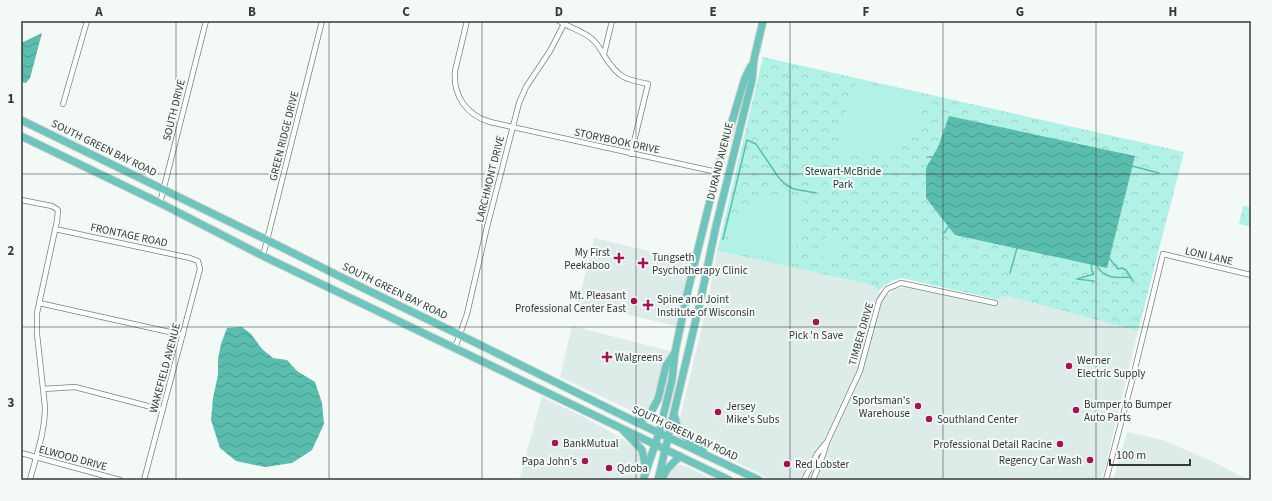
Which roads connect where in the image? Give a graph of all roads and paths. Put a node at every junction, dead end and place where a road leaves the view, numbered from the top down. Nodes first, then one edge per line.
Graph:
1 (86, 21) edge
2 (206, 21) edge
3 (322, 21) edge
4 (467, 21) edge
5 (612, 21) edge
6 (763, 21) edge
7 (561, 22) edge
8 (604, 54) junction
9 (754, 59) junction
10 (64, 104) dead end
11 (21, 120) edge
12 (512, 127) junction
13 (21, 136) edge
14 (631, 154) junction
15 (718, 172) junction
16 (163, 189) junction
17 (21, 200) edge
18 (160, 203) junction
19 (55, 229) junction
20 (267, 240) junction
21 (697, 254) junction
22 (263, 256) junction
23 (198, 261) joint
24 (707, 267) junction
25 (1251, 275) edge
26 (688, 290) junction
27 (701, 298) junction
28 (39, 303) junction
29 (995, 303) dead end
30 (460, 335) junction
31 (183, 336) junction
32 (455, 348) junction
33 (675, 352) junction
34 (44, 389) junction
35 (163, 410) junction
36 (675, 410) junction
37 (638, 423) junction
38 (620, 427) junction
39 (659, 433) junction
40 (668, 438) junction
41 (827, 442) junction
42 (656, 444) junction
43 (665, 449) junction
44 (21, 453) edge
45 (680, 456) junction
46 (36, 457) junction
47 (718, 461) junction
48 (646, 470) junction
49 (30, 480) edge
50 (120, 480) edge
51 (144, 480) edge
52 (644, 480) edge
53 (659, 480) edge
54 (729, 480) edge
55 (759, 480) edge
56 (804, 480) edge
57 (813, 480) edge
58 (1106, 480) edge

1 - 10 street
2 - 16 street, SOUTH DRIVE
3 - 20 street, GREEN RIDGE DRIVE
4 - 12 street, STORYBOOK DRIVE
5 - 8 street
6 - 9 main road, DURAND AVENUE
7 - 8 street
7 - 12 street, LARCHMONT DRIVE
8 - 14 street
9 - 15 main road, DURAND AVENUE
9 - 24 main road, DURAND AVENUE
11 - 16 main road, SOUTH GREEN BAY ROAD
12 - 14 street, STORYBOOK DRIVE
12 - 30 street, LARCHMONT DRIVE
13 - 18 main road, SOUTH GREEN BAY ROAD
14 - 15 street, STORYBOOK DRIVE
15 - 21 main road, DURAND AVENUE
16 - 18 street, SOUTH DRIVE
16 - 20 main road, SOUTH GREEN BAY ROAD
17 - 19 street
18 - 22 main road, SOUTH GREEN BAY ROAD
19 - 23 street, FRONTAGE ROAD
19 - 28 street
20 - 22 street, GREEN RIDGE DRIVE
20 - 30 main road, SOUTH GREEN BAY ROAD
21 - 24 main road
21 - 26 main road, DURAND AVENUE
22 - 32 main road, SOUTH GREEN BAY ROAD
23 - 31 street, WAKEFIELD AVENUE
24 - 27 main road, DURAND AVENUE
25 - 58 street, LONI LANE
26 - 27 main road
26 - 33 main road, DURAND AVENUE
27 - 36 main road, DURAND AVENUE
28 - 31 street
28 - 34 street
29 - 41 street, TIMBER DRIVE
30 - 32 street, LARCHMONT DRIVE
30 - 37 main road, SOUTH GREEN BAY ROAD
31 - 35 street, WAKEFIELD AVENUE
32 - 38 main road, SOUTH GREEN BAY ROAD
33 - 37 main road
33 - 39 main road, DURAND AVENUE
34 - 35 street
34 - 46 street
35 - 51 street, WAKEFIELD AVENUE
36 - 40 main road, DURAND AVENUE
36 - 47 main road
37 - 39 main road, SOUTH GREEN BAY ROAD
38 - 42 main road, SOUTH GREEN BAY ROAD
38 - 48 main road
39 - 40 main road, SOUTH GREEN BAY ROAD
39 - 42 main road, DURAND AVENUE
40 - 43 main road, DURAND AVENUE
40 - 47 main road, SOUTH GREEN BAY ROAD
41 - 56 street, TIMBER DRIVE
41 - 57 street, TIMBER DRIVE
42 - 43 main road, SOUTH GREEN BAY ROAD
42 - 48 main road, DURAND AVENUE
43 - 45 main road, SOUTH GREEN BAY ROAD
43 - 53 main road, DURAND AVENUE
44 - 46 street, ELWOOD DRIVE
45 - 53 main road
45 - 54 main road, SOUTH GREEN BAY ROAD
46 - 49 street
46 - 50 street, ELWOOD DRIVE
47 - 55 main road, SOUTH GREEN BAY ROAD
48 - 52 main road, DURAND AVENUE

